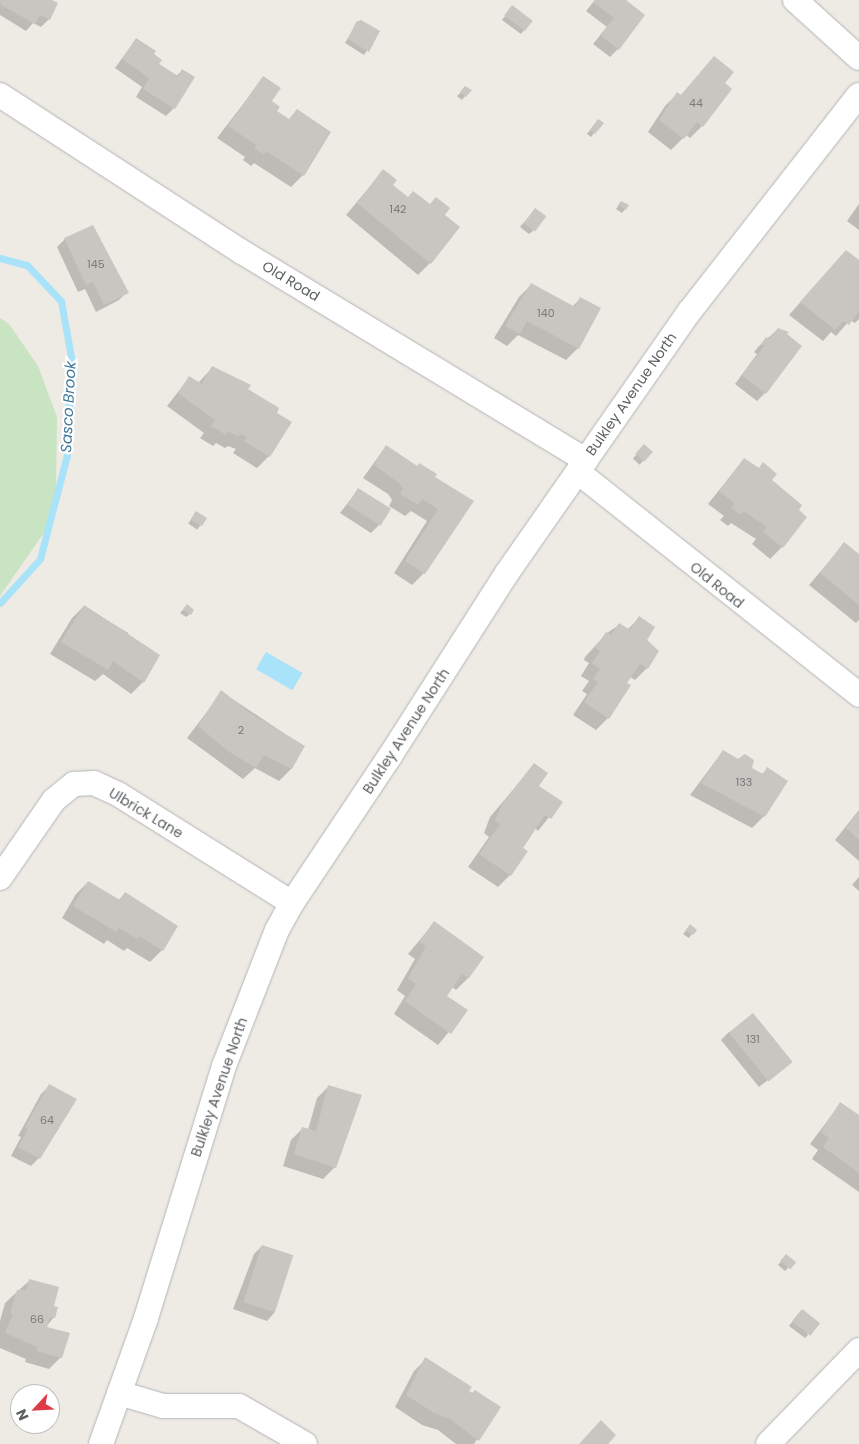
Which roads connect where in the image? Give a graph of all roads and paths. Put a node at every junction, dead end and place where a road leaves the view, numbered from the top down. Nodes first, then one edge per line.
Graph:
1 (795, 0) edge
2 (859, 58) edge
3 (0, 95) edge
4 (859, 96) edge
5 (582, 466) junction
6 (859, 695) edge
7 (0, 878) edge
8 (292, 903) junction
9 (859, 1350) edge
10 (119, 1393) junction
11 (101, 1444) edge
12 (305, 1444) edge
13 (768, 1444) edge

1 - 2 street
3 - 5 street, Old Road
4 - 5 street, Bulkley Avenue North
5 - 6 street, Old Road
5 - 8 street, Bulkley Avenue North
7 - 8 street, Ulbrick Lane
8 - 10 street, Bulkley Avenue North
9 - 13 street
10 - 11 street, Bulkley Avenue North
10 - 12 street

